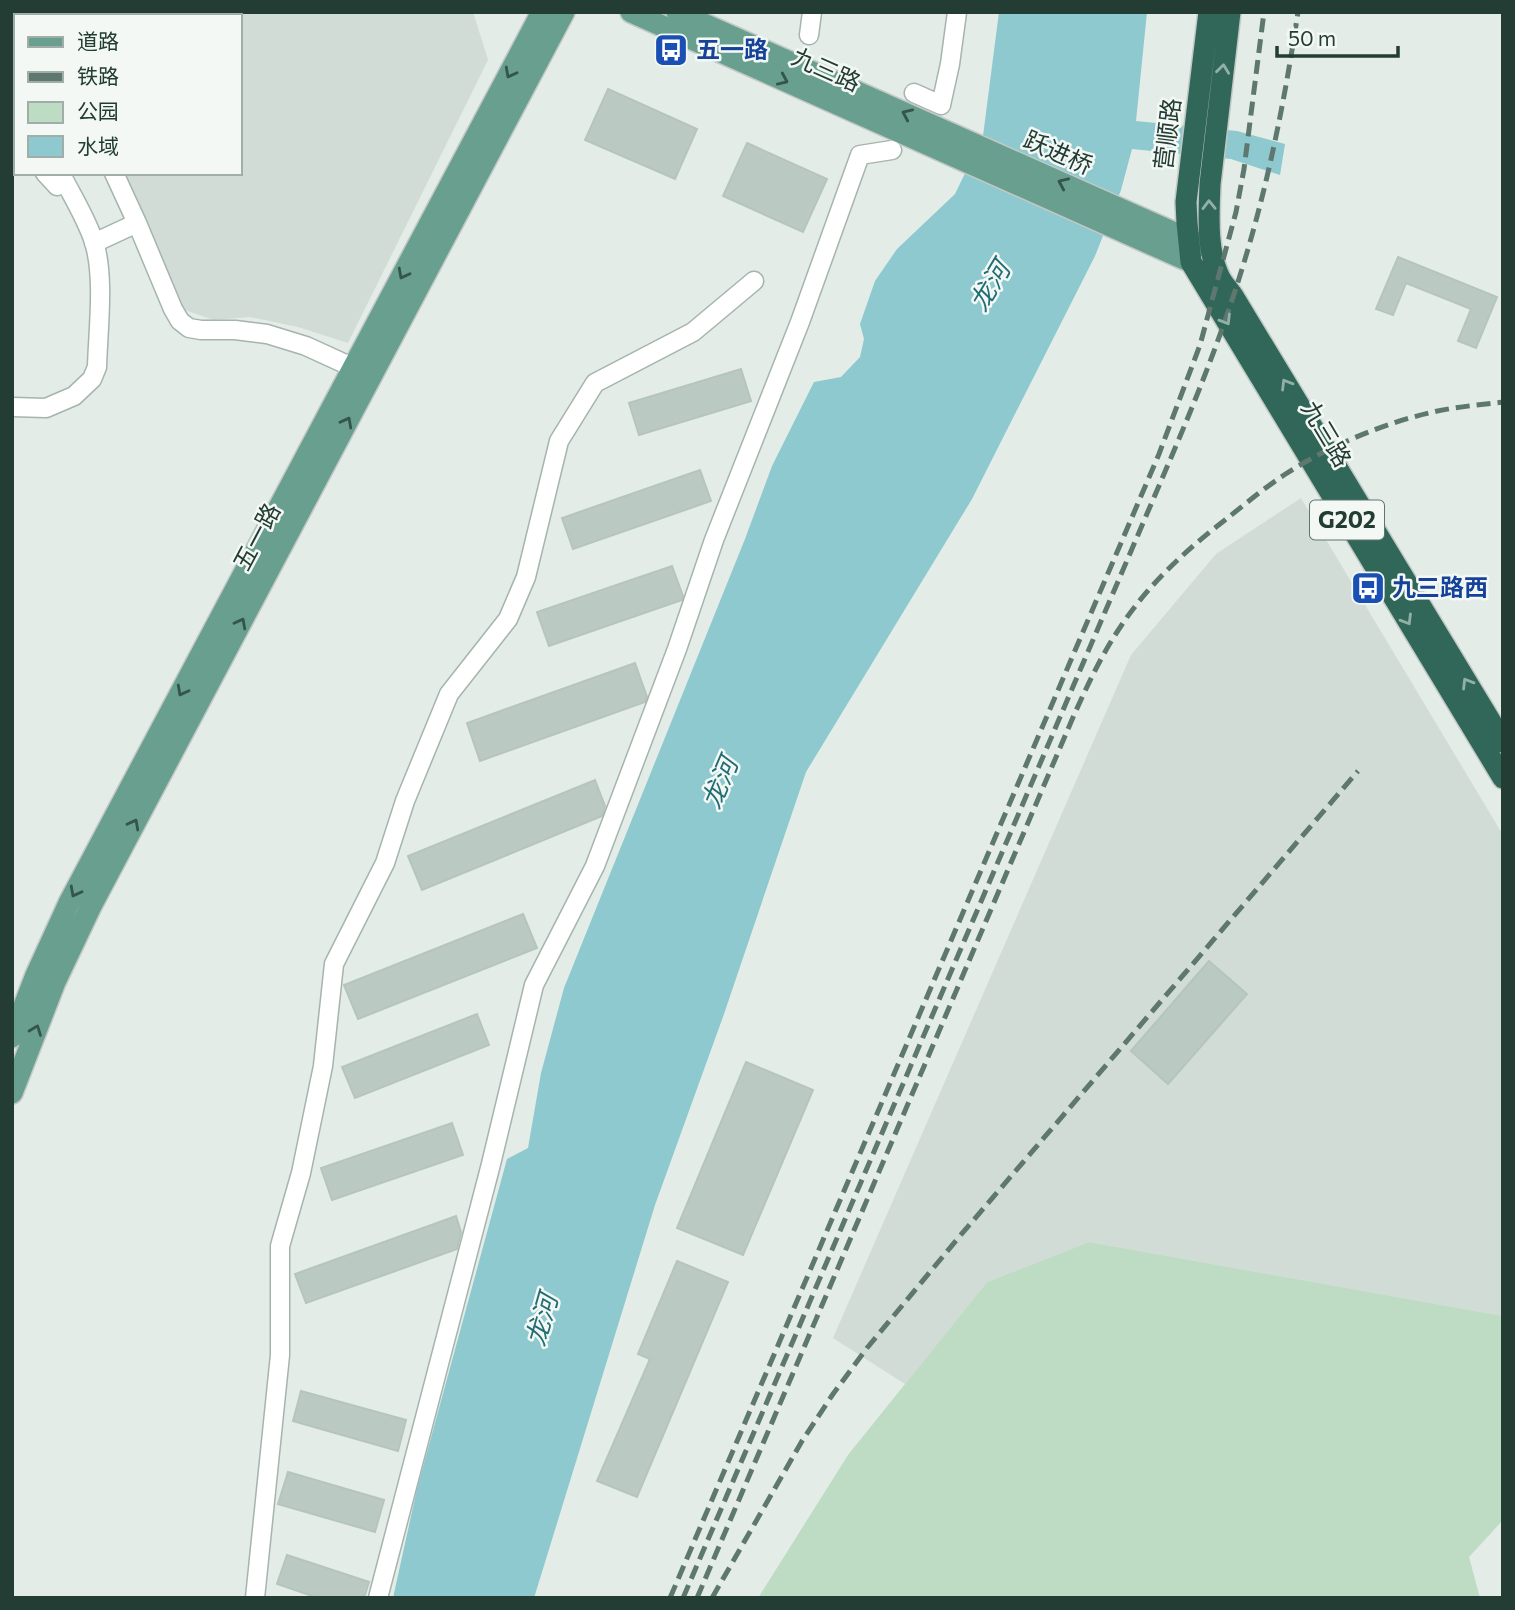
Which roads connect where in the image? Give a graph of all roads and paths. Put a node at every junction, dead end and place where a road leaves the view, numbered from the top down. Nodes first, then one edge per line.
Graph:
1 (542, 12) edge
2 (564, 12) edge
3 (631, 12) edge
4 (677, 12) edge
5 (812, 12) edge
6 (957, 12) edge
7 (1209, 12) edge
8 (1230, 12) edge
9 (809, 35) dead end
10 (914, 93) dead end
11 (892, 150) dead end
12 (965, 151) junction
13 (1202, 159) junction
14 (47, 175) edge
15 (115, 175) edge
16 (1120, 219) junction
17 (136, 223) junction
18 (1188, 239) junction
19 (94, 243) junction
20 (1212, 250) junction
21 (1191, 262) junction
22 (754, 281) dead end
23 (363, 372) junction
24 (12, 407) edge
25 (1499, 751) edge
26 (1503, 778) edge
27 (12, 1037) edge
28 (12, 1094) edge
29 (255, 1598) edge
30 (378, 1598) edge

1 -> 23 main road, 五一路
2 - 23 main road, 五一路
3 -> 12 main road, 九三路
12 -> 4 main road, 九三路
5 - 9 street
6 - 10 street
7 - 13 highway, 营顺路 / G202
13 -> 8 highway, 营顺路 / G202
11 - 30 street
12 - 16 main road, 跃进桥
13 - 18 highway, 营顺路 / G202
20 -> 13 highway, 营顺路 / G202
14 - 19 street
15 - 17 street
16 - 18 main road
16 - 21 main road
17 - 19 street
17 - 23 street
18 - 20 main road
18 - 21 highway, 营顺路 / G202
19 - 24 street
20 - 21 highway
25 -> 20 highway, 九三路 / G202
21 -> 25 highway, 九三路 / G202
22 - 29 street
23 -> 27 main road, 五一路
28 -> 23 main road, 五一路
25 - 26 highway, 九三路 / G202

